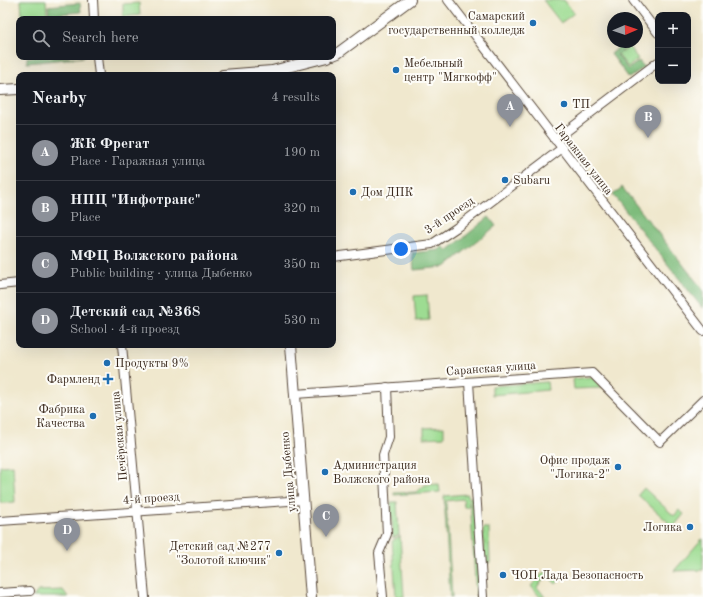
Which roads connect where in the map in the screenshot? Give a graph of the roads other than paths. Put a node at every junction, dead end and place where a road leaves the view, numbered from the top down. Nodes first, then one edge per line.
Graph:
1 (93, 0) edge
2 (410, 0) edge
3 (448, 0) edge
4 (633, 0) edge
5 (94, 16) edge
6 (655, 29) edge
7 (336, 54) edge
8 (97, 60) edge
9 (317, 60) edge
10 (655, 64) edge
11 (99, 72) edge
12 (275, 72) edge
13 (16, 89) edge
14 (0, 90) edge
15 (555, 140) junction
16 (561, 149) junction
17 (336, 257) edge
18 (16, 283) edge
19 (0, 285) edge
20 (703, 331) edge
21 (122, 348) edge
22 (290, 348) edge
23 (469, 382) junction
24 (386, 387) junction
25 (295, 394) junction
26 (703, 400) edge
27 (303, 500) junction
28 (138, 511) junction
29 (0, 521) edge
30 (30, 591) dead end
31 (0, 593) edge
32 (145, 597) edge
33 (311, 597) edge
34 (383, 597) edge
35 (483, 597) edge

1 - 5 street
2 - 7 main road
3 - 15 street, Гаражная улица
4 - 6 street
8 - 11 street
9 - 12 main road
10 - 15 street
13 - 14 main road
15 - 16 street, Гаражная улица
16 - 17 street, 3-й проезд
16 - 20 street, Гаражная улица
18 - 19 street
21 - 28 street, Печёрская улица
22 - 25 main road, улица Дыбенко
23 - 24 street, Саранская улица
23 - 26 street, Саранская улица
23 - 35 street
24 - 25 street, Саранская улица
24 - 34 street
25 - 27 main road, улица Дыбенко
27 - 28 street, 4-й проезд
27 - 33 main road, улица Дыбенко
28 - 29 street, 4-й проезд
28 - 32 street, Печёрская улица
30 - 31 street

